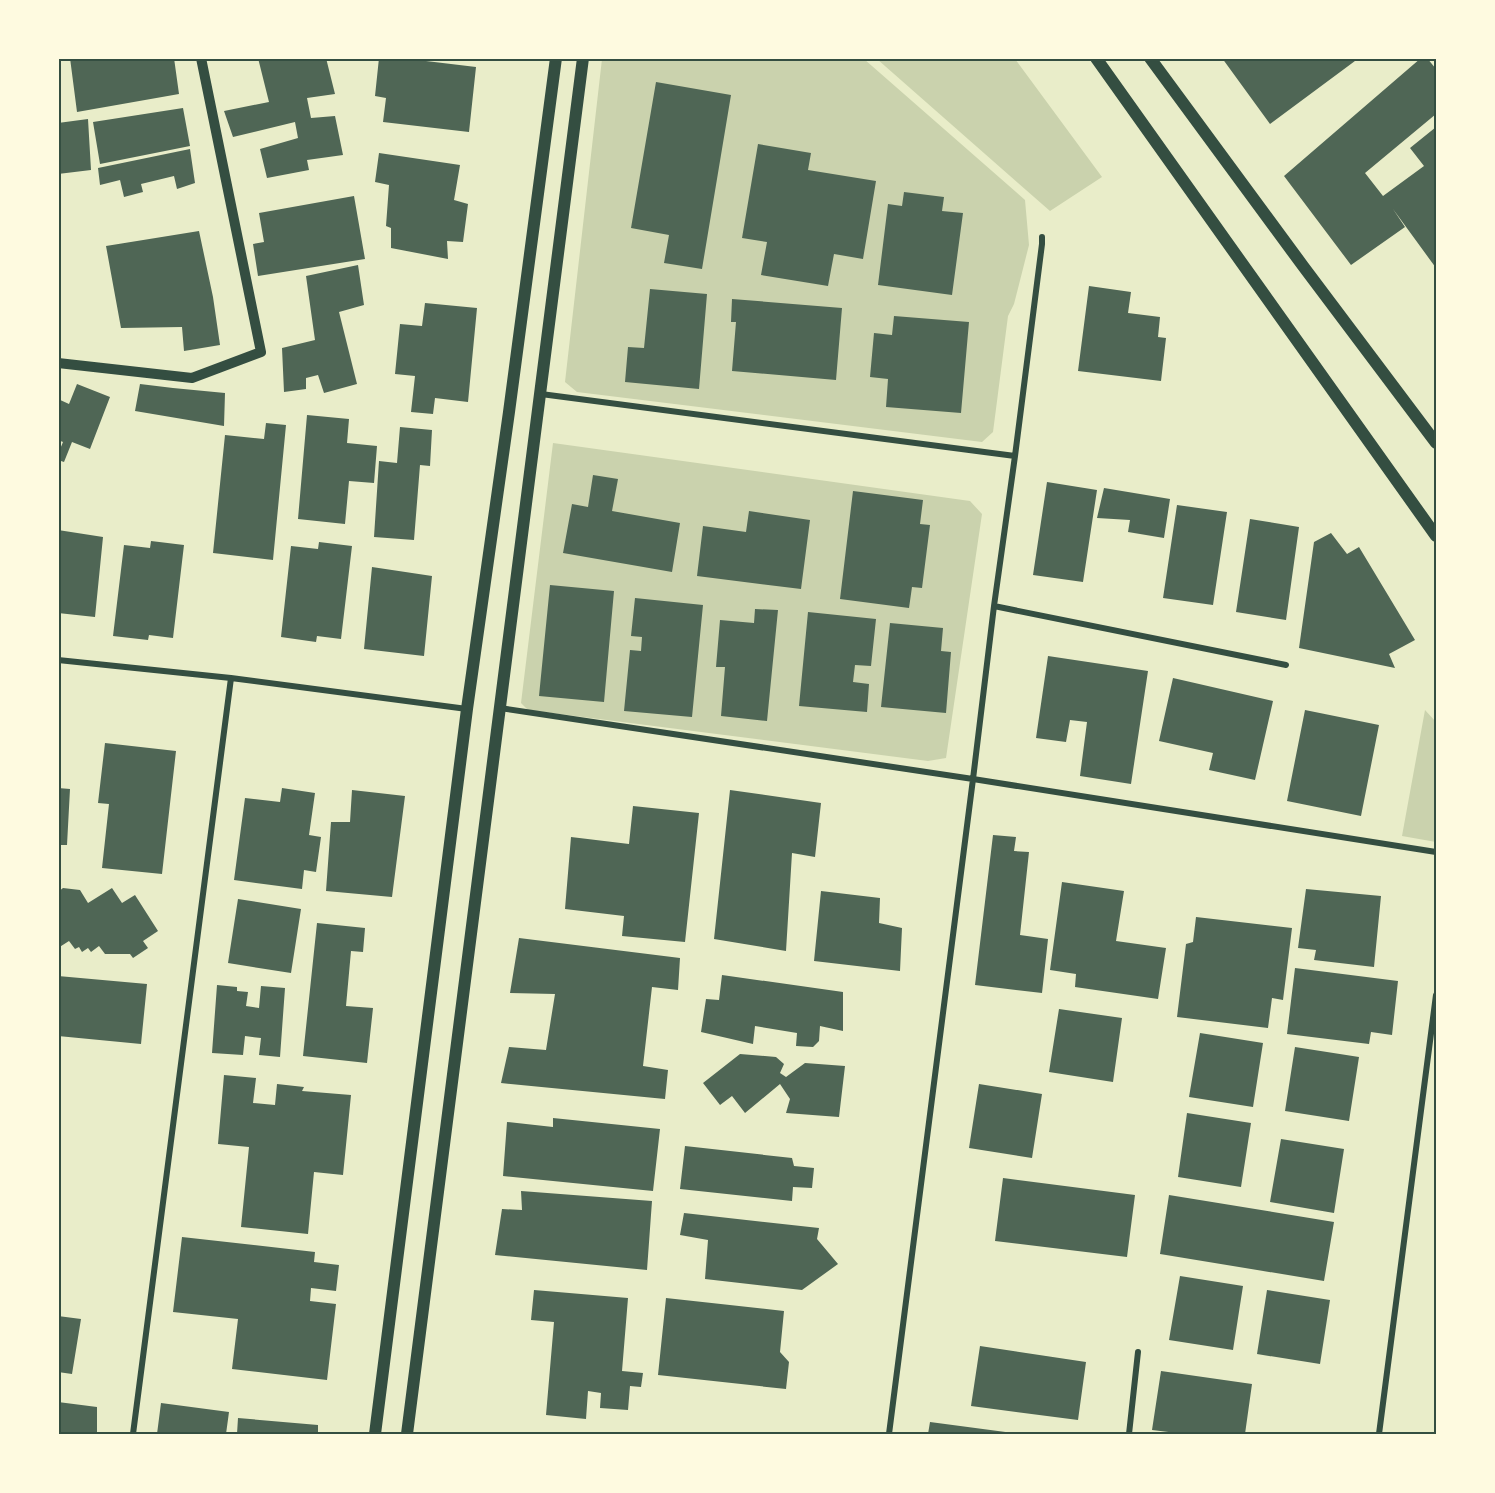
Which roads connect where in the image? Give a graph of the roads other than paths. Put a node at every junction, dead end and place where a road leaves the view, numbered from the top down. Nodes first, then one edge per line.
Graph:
1 (201, 58) edge
2 (556, 58) edge
3 (583, 58) edge
4 (1096, 58) edge
5 (1150, 58) edge
6 (1042, 237) dead end
7 (58, 363) edge
8 (541, 394) junction
9 (1437, 443) edge
10 (1015, 456) junction
11 (1437, 536) edge
12 (994, 606) junction
13 (58, 660) edge
14 (1286, 665) dead end
15 (231, 678) junction
16 (500, 708) junction
17 (467, 709) junction
18 (973, 779) junction
19 (1437, 852) edge
20 (1437, 995) edge
21 (1138, 1352) dead end
22 (133, 1434) edge
23 (375, 1434) edge
24 (406, 1434) edge
25 (889, 1434) edge
26 (1129, 1434) edge
27 (1379, 1434) edge

1 - 7 street
2 - 17 main road
3 - 8 main road
4 - 11 main road
5 - 9 main road
6 - 10 street
8 - 10 street
8 - 16 main road
10 - 12 street
12 - 14 street
12 - 18 street
13 - 15 street
15 - 17 street
15 - 22 street
16 - 18 street
16 - 24 main road
17 - 23 main road
18 - 19 street
18 - 25 street
20 - 27 street
21 - 26 street

